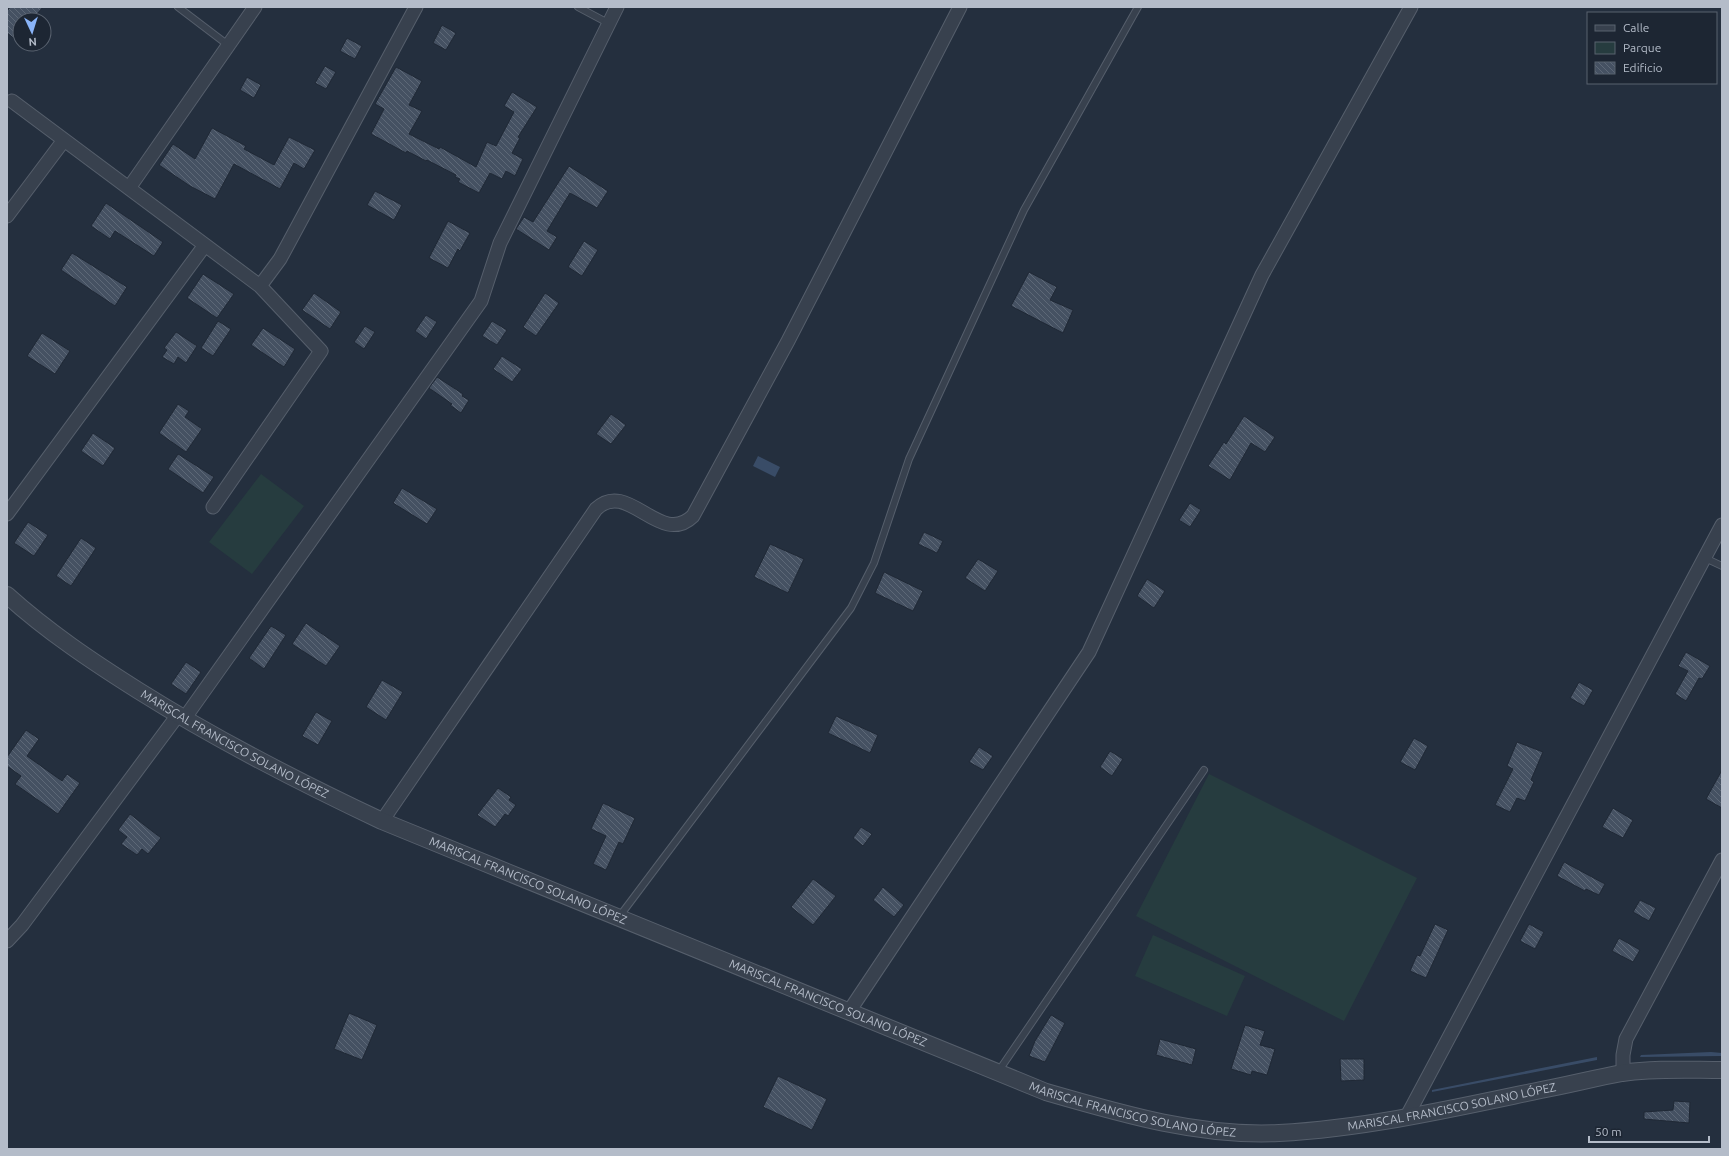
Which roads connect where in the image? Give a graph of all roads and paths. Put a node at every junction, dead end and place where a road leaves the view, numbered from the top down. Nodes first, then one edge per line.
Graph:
1 (178, 7) edge
2 (255, 7) edge
3 (416, 7) edge
4 (578, 7) edge
5 (617, 7) edge
6 (960, 7) edge
7 (1138, 7) edge
8 (1411, 7) edge
9 (608, 23) junction
10 (228, 45) junction
11 (12, 101) dead end
12 (64, 140) junction
13 (129, 188) junction
14 (7, 216) edge
15 (205, 245) junction
16 (260, 286) junction
17 (213, 507) dead end
18 (7, 514) edge
19 (1722, 525) edge
20 (1705, 558) junction
21 (1722, 566) edge
22 (7, 595) edge
23 (181, 717) junction
24 (1204, 770) dead end
25 (382, 821) junction
26 (1722, 860) edge
27 (620, 917) junction
28 (7, 941) edge
29 (850, 1010) junction
30 (1722, 1070) edge
31 (998, 1072) junction
32 (1623, 1073) junction
33 (1406, 1118) junction

1 - 10 lane
2 - 10 street
3 - 16 street
4 - 9 lane
5 - 9 street
6 - 25 street
7 - 27 lane
8 - 29 street
9 - 23 street
10 - 13 street
11 - 12 street
12 - 13 street
12 - 14 street
13 - 15 street
15 - 16 street
15 - 18 street
16 - 17 street
19 - 20 street
20 - 21 lane
20 - 33 street
22 - 23 street, MARISCAL FRANCISCO SOLANO LÓPEZ
23 - 25 street, MARISCAL FRANCISCO SOLANO LÓPEZ
23 - 28 street
24 - 31 lane
25 - 27 street, MARISCAL FRANCISCO SOLANO LÓPEZ
26 - 32 street
27 - 29 street, MARISCAL FRANCISCO SOLANO LÓPEZ
29 - 31 street, MARISCAL FRANCISCO SOLANO LÓPEZ
30 - 32 street, MARISCAL FRANCISCO SOLANO LÓPEZ
31 - 33 street, MARISCAL FRANCISCO SOLANO LÓPEZ
32 - 33 street, MARISCAL FRANCISCO SOLANO LÓPEZ

